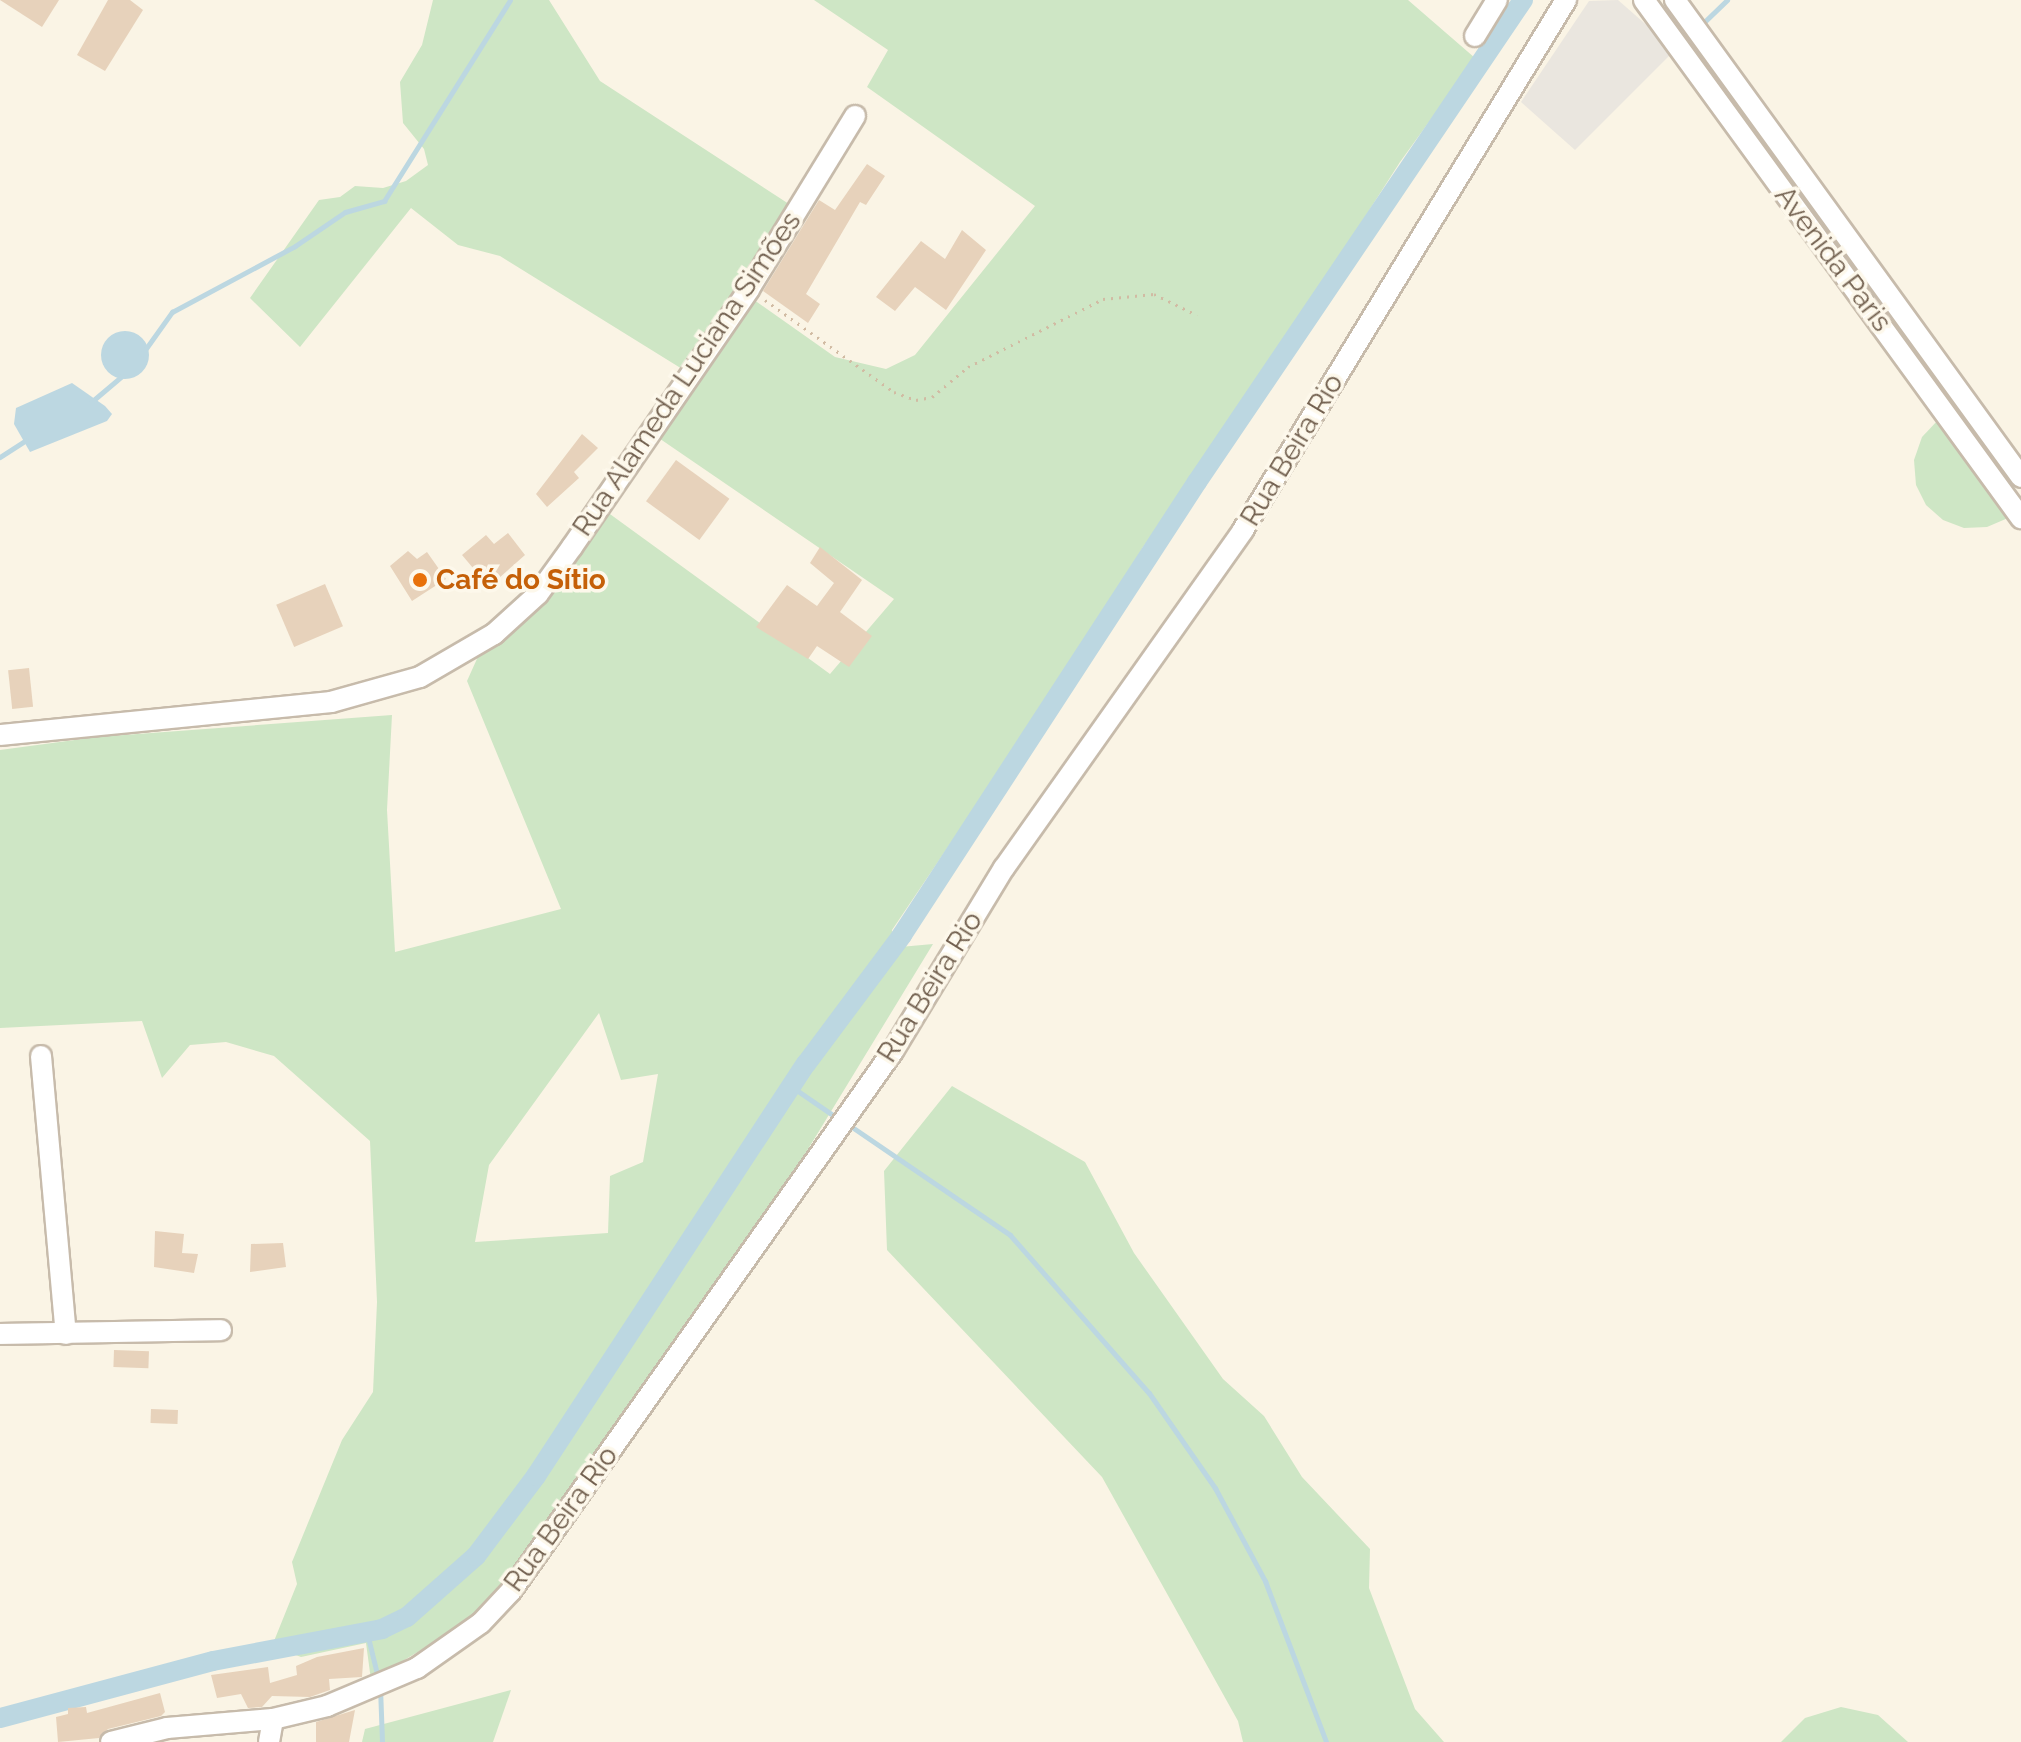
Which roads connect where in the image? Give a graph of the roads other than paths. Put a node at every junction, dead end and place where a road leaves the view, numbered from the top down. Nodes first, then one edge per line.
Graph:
1 (1497, 0) edge
2 (1566, 0) edge
3 (1644, 0) edge
4 (1675, 0) edge
5 (1475, 36) dead end
6 (855, 116) dead end
7 (2021, 477) edge
8 (2021, 518) edge
9 (0, 735) edge
10 (41, 1056) dead end
11 (221, 1330) dead end
12 (0, 1334) edge
13 (66, 1334) junction
14 (273, 1719) junction
15 (111, 1742) edge
16 (269, 1742) edge

1 - 5 street
2 - 14 street, Rua Beira Rio
3 - 8 street, Avenida Paris
4 - 7 street, Avenida Paris
6 - 9 street, Rua Alameda Luciana Simões
10 - 13 street
11 - 13 street
12 - 13 street
14 - 15 street, Rua Beira Rio
14 - 16 street

